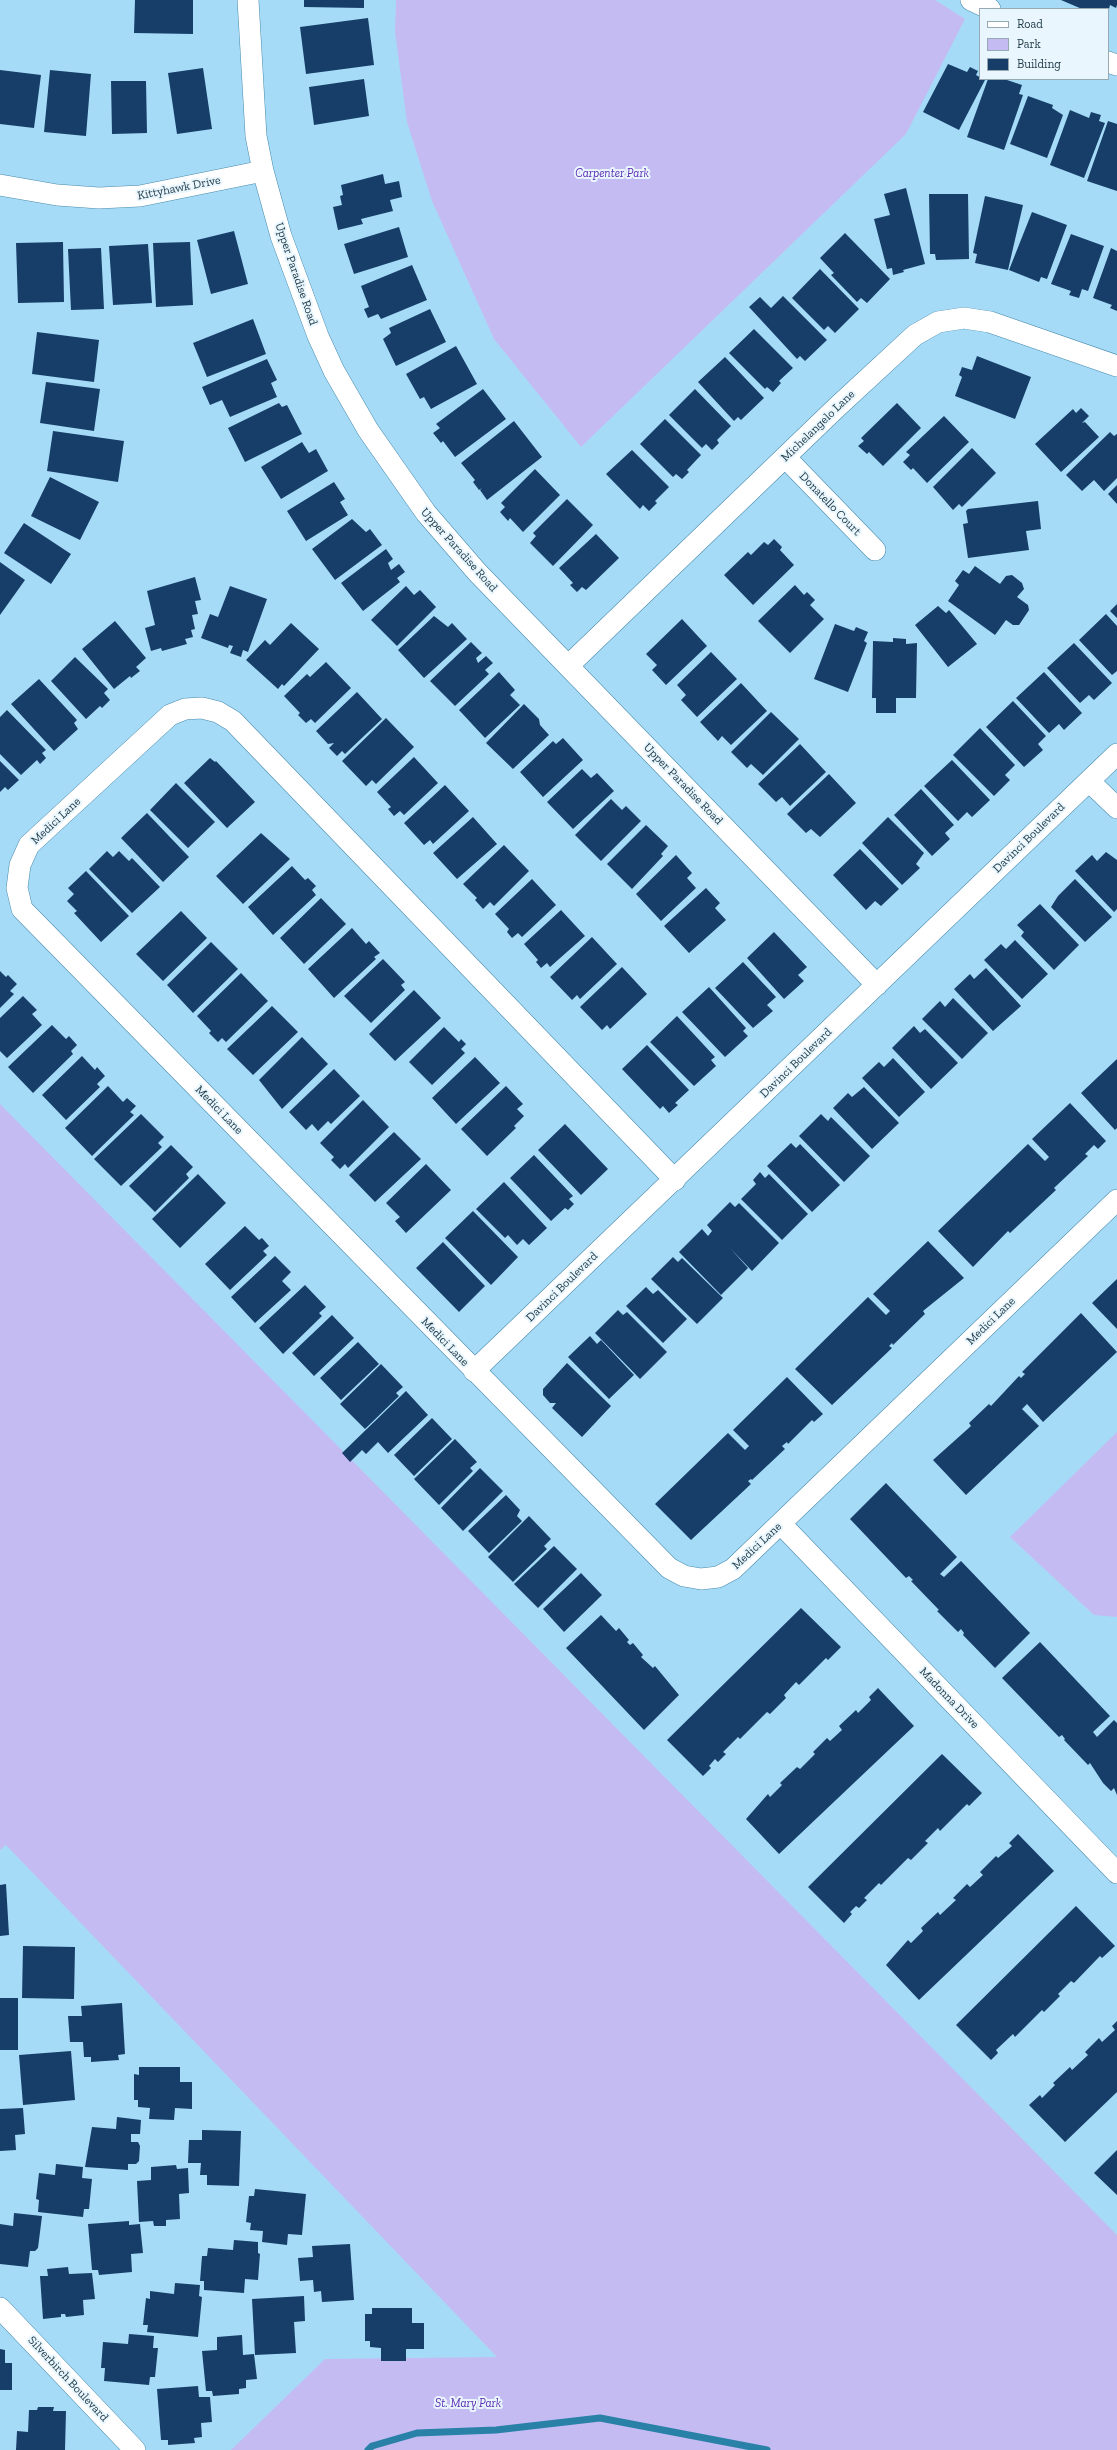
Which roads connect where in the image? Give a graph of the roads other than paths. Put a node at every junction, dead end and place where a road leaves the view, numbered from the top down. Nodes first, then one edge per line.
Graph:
1 (248, 0) edge
2 (971, 0) edge
3 (988, 8) edge
4 (263, 171) junction
5 (0, 185) edge
6 (1117, 366) edge
7 (785, 457) junction
8 (875, 550) dead end
9 (568, 666) junction
10 (1117, 754) edge
11 (1089, 781) junction
12 (1117, 808) edge
13 (877, 985) junction
14 (674, 1180) junction
15 (1117, 1200) edge
16 (474, 1371) junction
17 (780, 1524) junction
18 (1117, 1873) edge
19 (0, 2308) edge
20 (135, 2450) edge

1 - 4 street, Upper Paradise Road
2 - 3 street
4 - 5 street, Kittyhawk Drive
4 - 9 street, Upper Paradise Road
6 - 7 street, Michelangelo Lane
7 - 8 street, Donatello Court
7 - 9 street, Michelangelo Lane
9 - 13 street, Upper Paradise Road
10 - 11 street, Davinci Boulevard
11 - 12 street
11 - 13 street, Davinci Boulevard
13 - 14 street, Davinci Boulevard
14 - 16 street, Davinci Boulevard
14 - 16 street, Medici Lane
15 - 17 street, Medici Lane
16 - 17 street, Medici Lane
17 - 18 street, Madonna Drive
19 - 20 street, Silverbirch Boulevard

